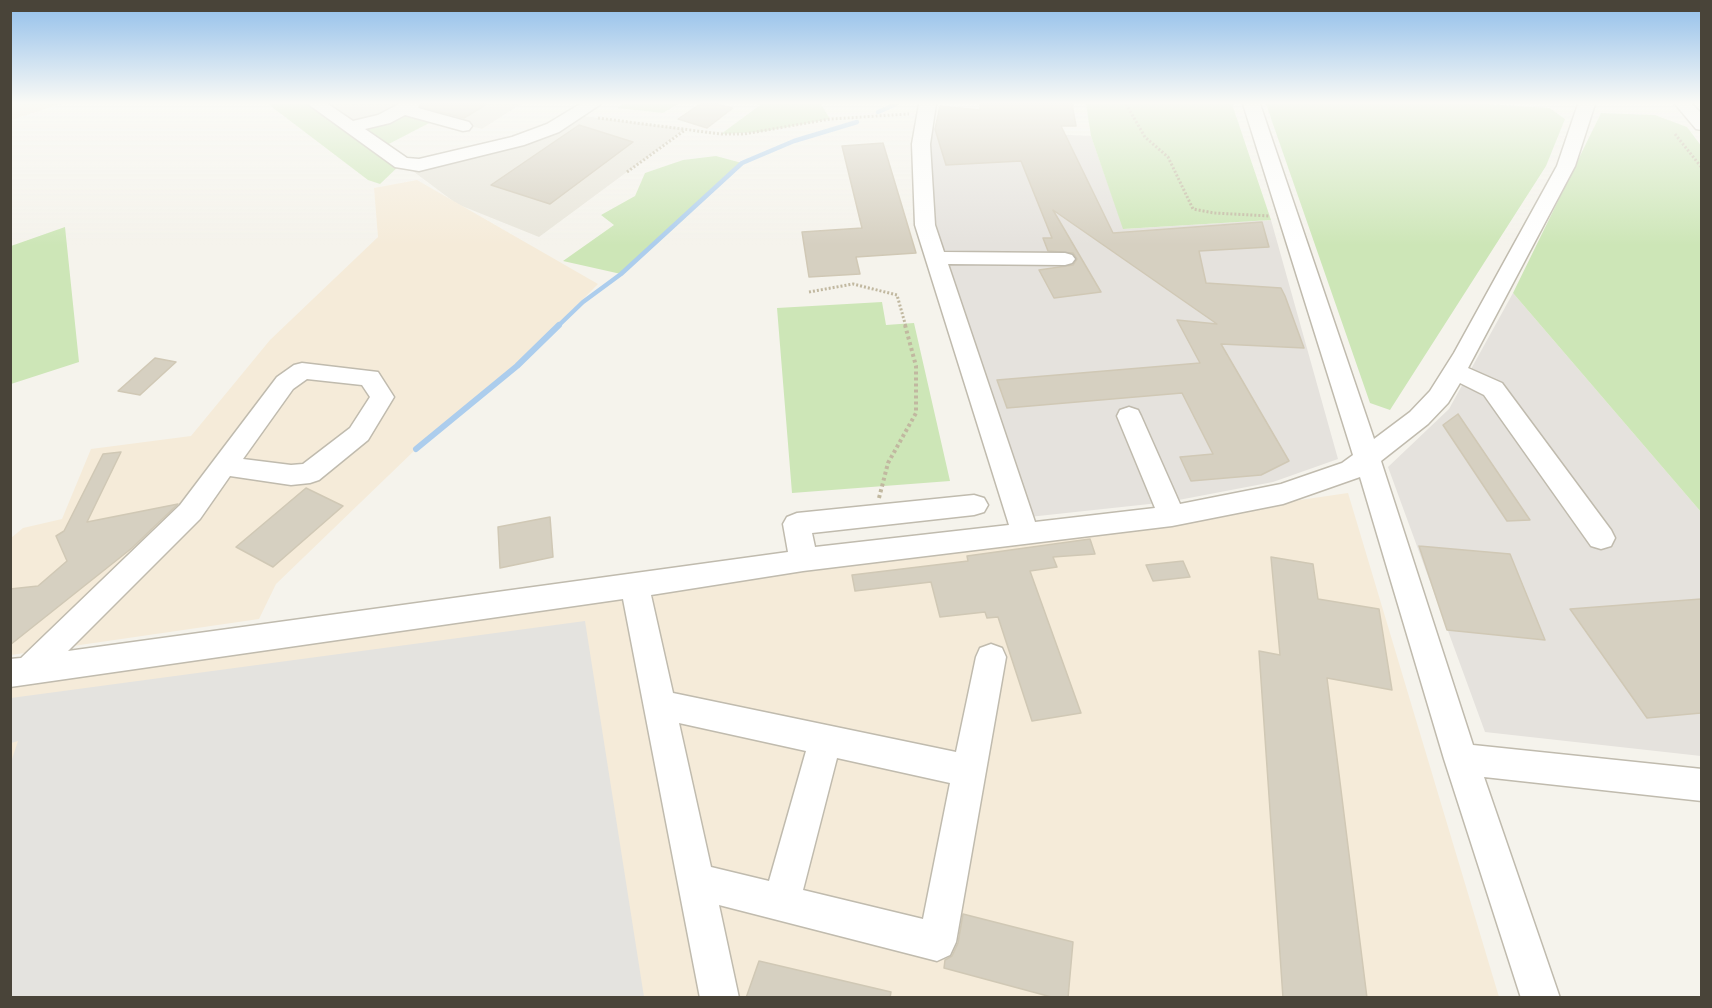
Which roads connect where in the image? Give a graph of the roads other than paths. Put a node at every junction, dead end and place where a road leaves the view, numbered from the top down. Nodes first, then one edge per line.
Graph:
1 (385, 151) edge
2 (477, 151) edge
3 (921, 151) edge
4 (1266, 151) edge
5 (1571, 151) edge
6 (936, 259) junction
7 (1065, 259) dead end
8 (1454, 371) junction
9 (1129, 416) dead end
10 (1367, 458) junction
11 (224, 466) junction
12 (974, 505) dead end
13 (1172, 516) junction
14 (1025, 532) junction
15 (1601, 538) dead end
16 (802, 560) junction
17 (635, 586) junction
18 (991, 657) dead end
19 (20, 672) edge
20 (659, 704) junction
21 (825, 740) junction
22 (1461, 759) junction
23 (969, 771) junction
24 (1701, 785) edge
25 (696, 881) junction
26 (782, 902) junction
27 (720, 998) edge
28 (1541, 998) edge

1 - 2 street
3 - 6 street
4 - 10 street
5 - 8 street
6 - 7 street
6 - 14 street
8 - 10 street
8 - 15 street
9 - 13 street
10 - 13 street
10 - 22 street
11 - 11 street
11 - 19 street
12 - 16 street
13 - 14 street
14 - 16 street
16 - 17 street
17 - 19 street
17 - 20 street
18 - 23 street
20 - 21 street
20 - 25 street
21 - 23 street
21 - 26 street
22 - 24 street
22 - 28 street
23 - 26 street
25 - 26 street
25 - 27 street

